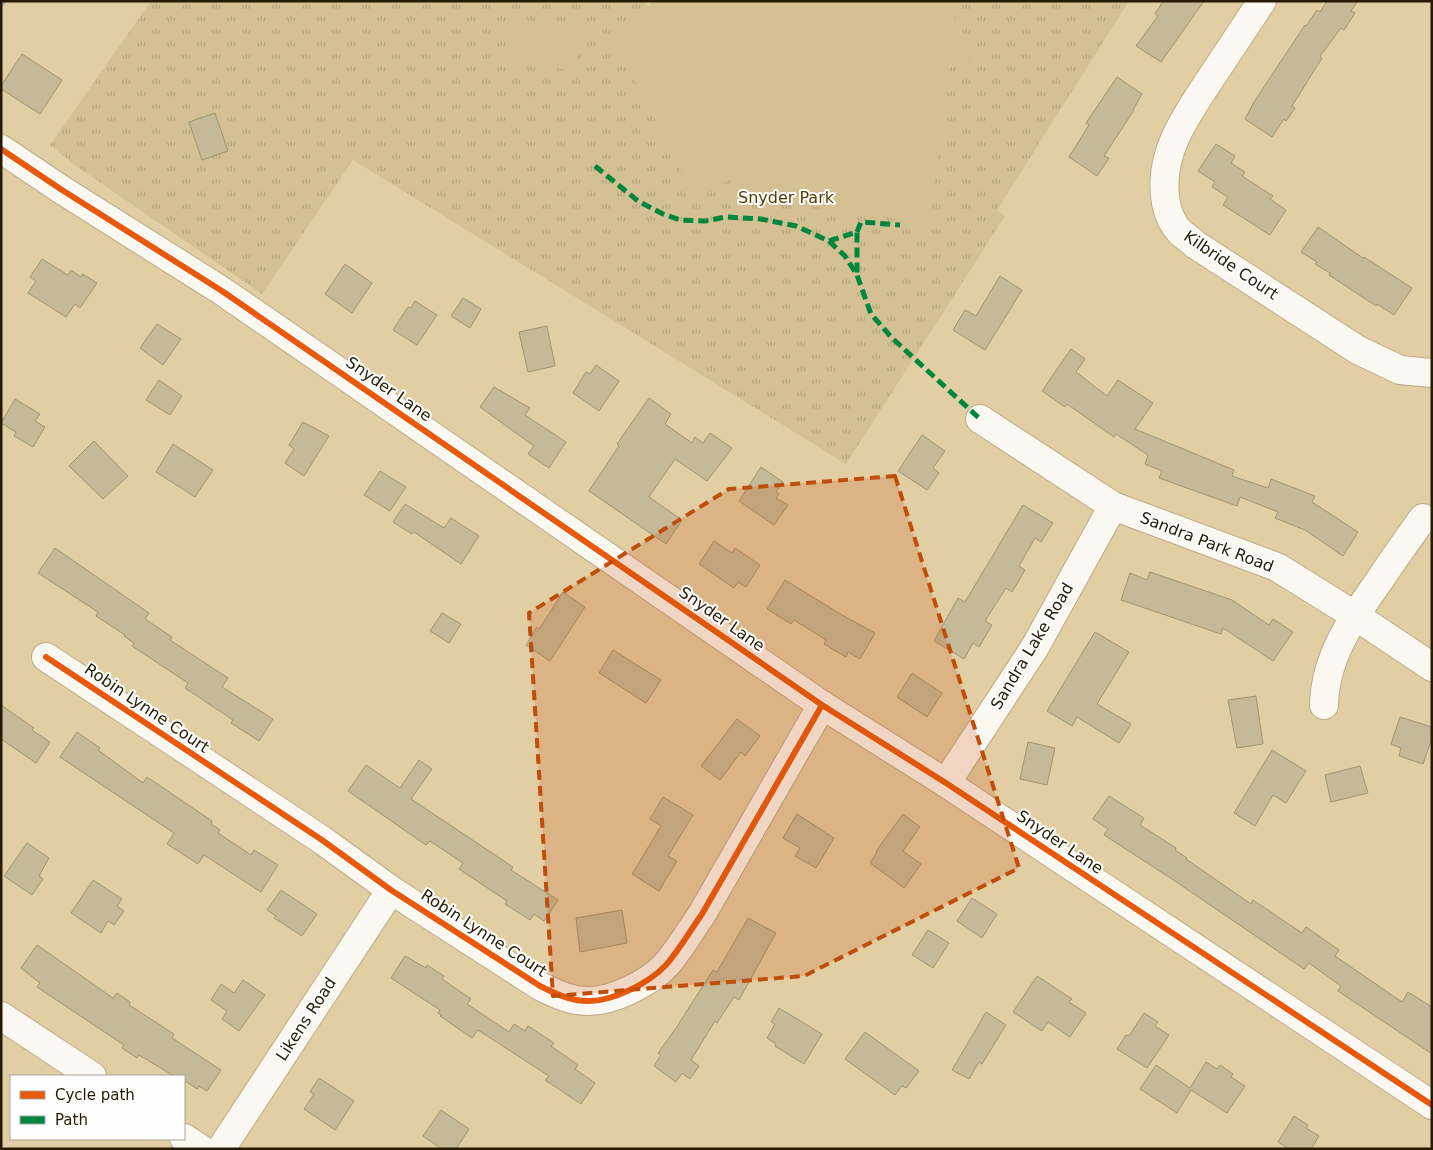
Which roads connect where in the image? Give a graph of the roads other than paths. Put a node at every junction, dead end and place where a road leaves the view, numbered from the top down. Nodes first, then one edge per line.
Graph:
1 (1262, 1) edge
2 (1, 149) edge
3 (1432, 373) edge
4 (980, 419) dead end
5 (1113, 506) junction
6 (1423, 518) dead end
7 (1354, 615) junction
8 (46, 657) dead end
9 (1432, 668) edge
10 (822, 705) junction
11 (1324, 705) dead end
12 (946, 783) junction
13 (391, 890) junction
14 (1, 1016) edge
15 (90, 1075) edge
16 (1432, 1105) edge
17 (185, 1139) edge
18 (201, 1149) edge
19 (221, 1149) edge

1 - 3 street, Kilbride Court
2 - 10 street, Snyder Lane
4 - 5 street, Sandra Park Road
5 - 7 street, Sandra Park Road
5 - 12 street, Sandra Lake Road
6 - 7 street
7 - 9 street, Sandra Park Road
7 - 11 street
8 - 13 street, Robin Lynne Court
10 - 12 street, Snyder Lane
10 - 13 street, Robin Lynne Court
12 - 16 street, Snyder Lane
13 - 19 street, Likens Road
14 - 15 street
17 - 18 street

